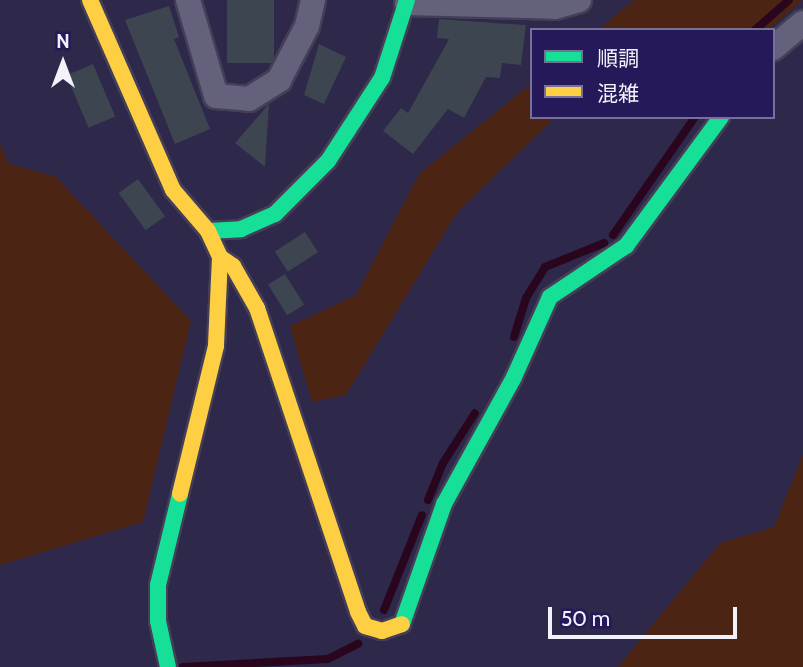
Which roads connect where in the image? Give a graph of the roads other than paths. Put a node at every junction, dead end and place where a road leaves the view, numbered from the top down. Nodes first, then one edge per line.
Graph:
1 (90, 0) edge
2 (188, 0) edge
3 (313, 0) edge
4 (407, 1) edge
5 (563, 2) edge
6 (803, 23) edge
7 (775, 46) edge
8 (720, 119) edge
9 (208, 231) junction
10 (220, 257) junction
11 (168, 667) edge

1 - 9 street
2 - 3 street
4 - 5 street
4 - 9 street
6 - 7 street
8 - 10 street
9 - 10 street
10 - 11 street

